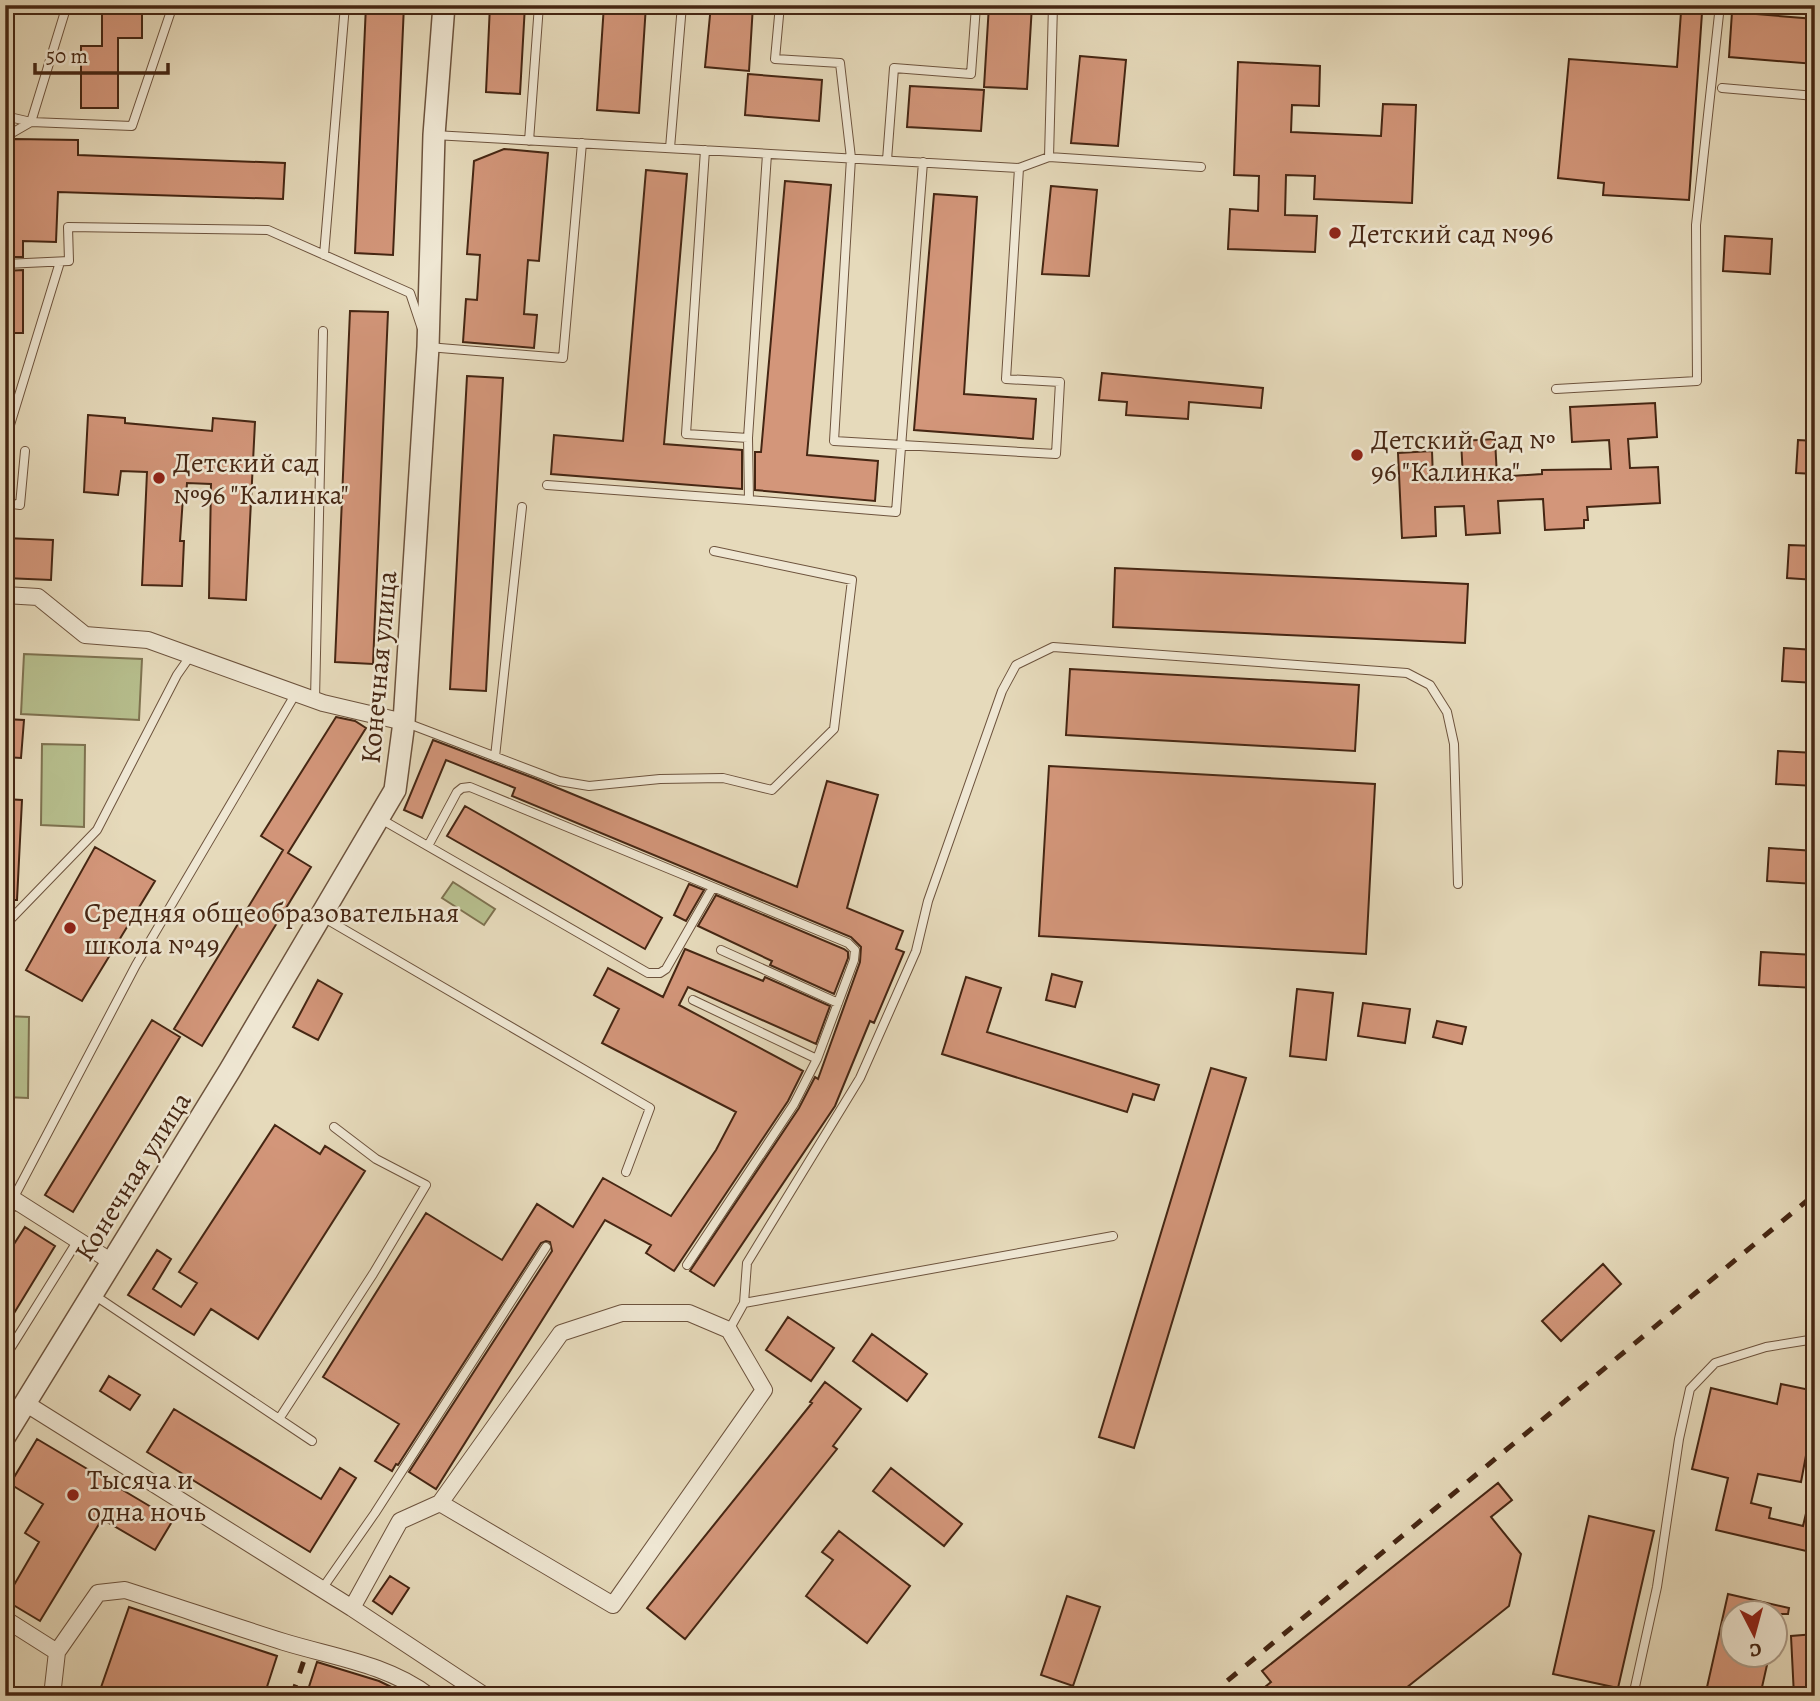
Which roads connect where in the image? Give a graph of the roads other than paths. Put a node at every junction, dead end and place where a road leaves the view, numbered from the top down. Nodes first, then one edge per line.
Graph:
1 (67, 5) edge
2 (173, 5) edge
3 (345, 5) edge
4 (444, 5) edge
5 (539, 5) edge
6 (682, 5) edge
7 (780, 5) edge
8 (962, 5) edge
9 (1053, 5) edge
10 (1720, 5) edge
11 (1721, 88) dead end
12 (1815, 96) edge
13 (5, 116) edge
14 (31, 122) junction
15 (435, 135) junction
16 (5, 137) edge
17 (529, 141) junction
18 (582, 143) junction
19 (670, 148) junction
20 (705, 150) junction
21 (767, 154) junction
22 (1049, 157) junction
23 (851, 158) junction
24 (887, 160) junction
25 (923, 162) junction
26 (1200, 167) dead end
27 (1018, 168) junction
28 (324, 255) junction
29 (60, 261) junction
30 (5, 264) edge
31 (323, 331) dead end
32 (428, 347) junction
33 (1556, 388) dead end
34 (748, 438) junction
35 (5, 441) edge
36 (901, 445) junction
37 (25, 451) dead end
38 (547, 485) dead end
39 (749, 500) junction
40 (5, 503) edge
41 (522, 507) dead end
42 (714, 551) dead end
43 (5, 595) edge
44 (191, 655) junction
45 (296, 693) junction
46 (315, 700) junction
47 (404, 722) junction
48 (495, 757) junction
49 (379, 818) junction
50 (428, 846) junction
51 (1458, 884) dead end
52 (713, 887) junction
53 (321, 916) junction
54 (5, 925) edge
55 (721, 950) dead end
56 (693, 1000) dead end
57 (838, 1003) junction
58 (817, 1059) junction
59 (334, 1127) dead end
60 (626, 1172) dead end
61 (9, 1205) edge
62 (1113, 1236) dead end
63 (78, 1240) junction
64 (547, 1247) dead end
65 (112, 1262) junction
66 (687, 1265) dead end
67 (93, 1294) junction
68 (744, 1304) junction
69 (729, 1330) junction
70 (1815, 1339) edge
71 (5, 1357) edge
72 (25, 1403) junction
73 (279, 1419) junction
74 (5, 1436) edge
75 (312, 1441) dead end
76 (440, 1503) junction
77 (323, 1590) junction
78 (352, 1608) junction
79 (5, 1619) edge
80 (57, 1652) junction
81 (52, 1696) edge
82 (429, 1696) edge
83 (485, 1696) edge
84 (1633, 1696) edge

1 - 14 lane
2 - 14 lane
3 - 28 lane
4 - 15 street, Конечная улица
5 - 17 lane
6 - 19 lane
7 - 23 lane
8 - 24 lane
9 - 22 lane
10 - 33 lane
11 - 12 lane
13 - 14 lane
14 - 16 lane
15 - 17 lane
15 - 32 street, Конечная улица
17 - 18 lane
18 - 19 lane
18 - 32 lane
19 - 20 lane
20 - 21 lane
20 - 34 lane
21 - 23 lane
21 - 34 lane
22 - 26 lane
22 - 27 lane
23 - 24 lane
23 - 36 lane
24 - 25 lane
25 - 27 lane
25 - 36 lane
27 - 36 lane
28 - 29 lane
28 - 32 lane
29 - 30 lane
29 - 35 lane
31 - 46 lane
32 - 47 street, Конечная улица
34 - 39 lane
36 - 39 lane
37 - 40 lane
38 - 39 lane
41 - 48 lane
42 - 48 lane
43 - 44 street
44 - 45 street
44 - 54 lane
45 - 46 street
45 - 61 lane
46 - 47 street
47 - 48 lane
47 - 49 street, Конечная улица
49 - 50 lane
49 - 53 street, Конечная улица
50 - 52 lane
50 - 52 lane
51 - 68 lane
52 - 57 lane
53 - 60 lane
53 - 65 street, Конечная улица
55 - 57 lane
56 - 58 lane
57 - 58 lane
58 - 66 lane
59 - 73 lane
61 - 63 street
62 - 68 lane
63 - 65 street
63 - 71 lane
64 - 77 lane
65 - 67 street, Конечная улица
67 - 72 street, Конечная улица
67 - 73 lane
68 - 69 lane
69 - 76 street
69 - 76 street
70 - 84 lane
72 - 74 street, Конечная улица
72 - 77 street
73 - 75 lane
76 - 78 street
77 - 78 street
78 - 83 street
79 - 80 street
80 - 81 street
80 - 82 street

